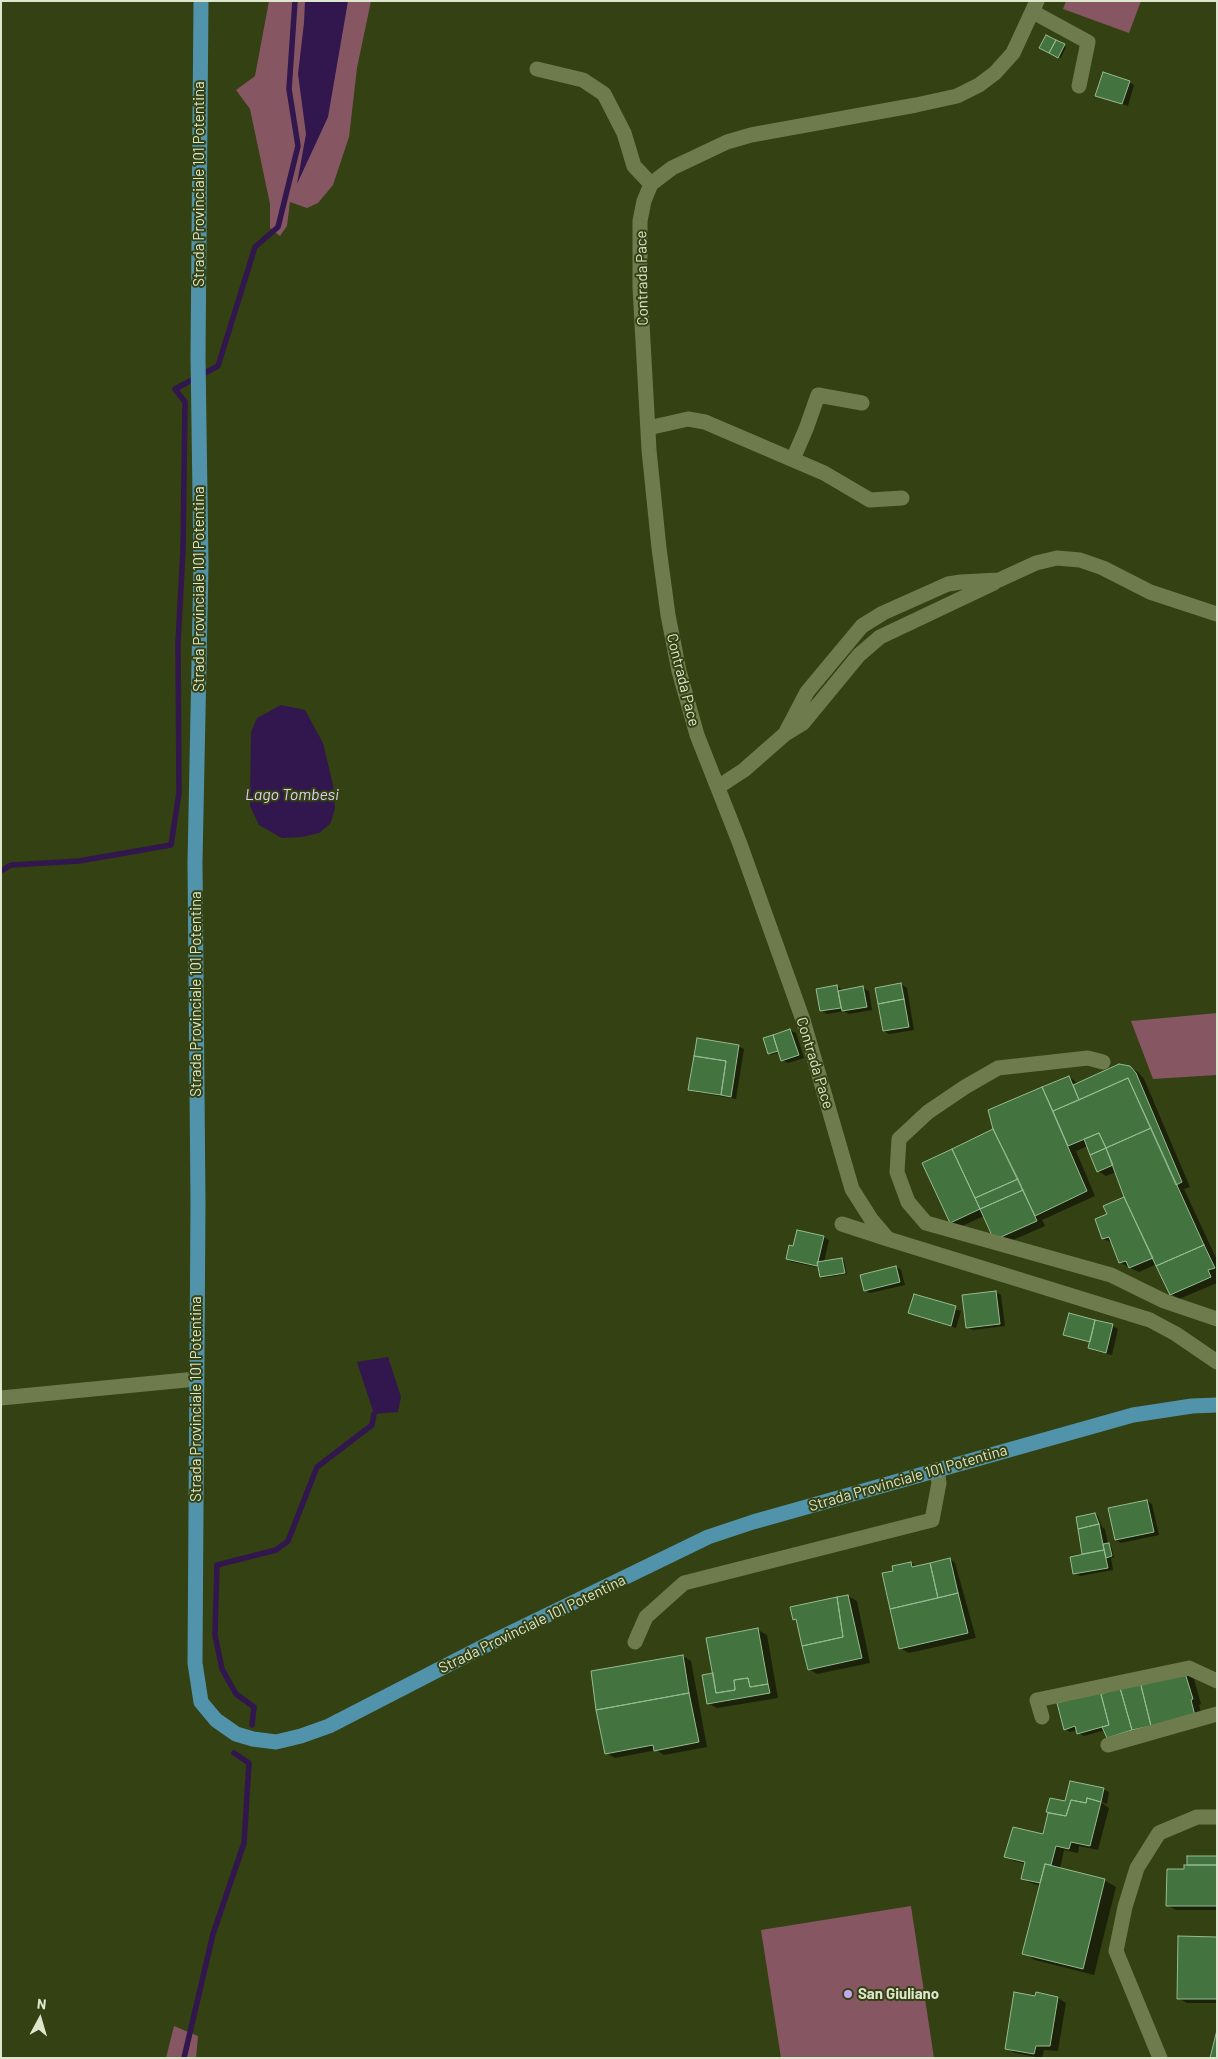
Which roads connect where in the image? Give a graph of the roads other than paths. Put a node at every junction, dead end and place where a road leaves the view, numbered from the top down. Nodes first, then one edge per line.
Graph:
1 (201, 1) edge
2 (1035, 7) edge
3 (537, 69) dead end
4 (1079, 86) dead end
5 (651, 184) junction
6 (862, 403) dead end
7 (648, 428) junction
8 (792, 459) junction
9 (902, 498) dead end
10 (1217, 614) edge
11 (718, 786) junction
12 (1104, 1062) dead end
13 (842, 1224) dead end
14 (888, 1239) junction
15 (1217, 1319) edge
16 (1217, 1362) edge
17 (196, 1379) junction
18 (1, 1398) edge
19 (1217, 1405) edge
20 (937, 1470) junction
21 (635, 1642) dead end
22 (1217, 1681) edge
23 (1217, 1714) edge
24 (1042, 1717) dead end
25 (1108, 1745) dead end
26 (1217, 1817) edge
27 (1160, 2058) edge

1 - 17 main road, Strada Provinciale 101 Potentina
2 - 4 street
2 - 5 street
3 - 5 street
5 - 7 street, Contrada Pace
6 - 8 street
7 - 8 street
7 - 11 street, Contrada Pace
8 - 9 street
10 - 11 street
11 - 14 street, Contrada Pace
12 - 15 street
13 - 14 street
14 - 16 street
17 - 18 street
17 - 20 main road, Strada Provinciale 101 Potentina
19 - 20 main road, Strada Provinciale 101 Potentina
20 - 21 street
22 - 24 street
23 - 25 street
26 - 27 street

